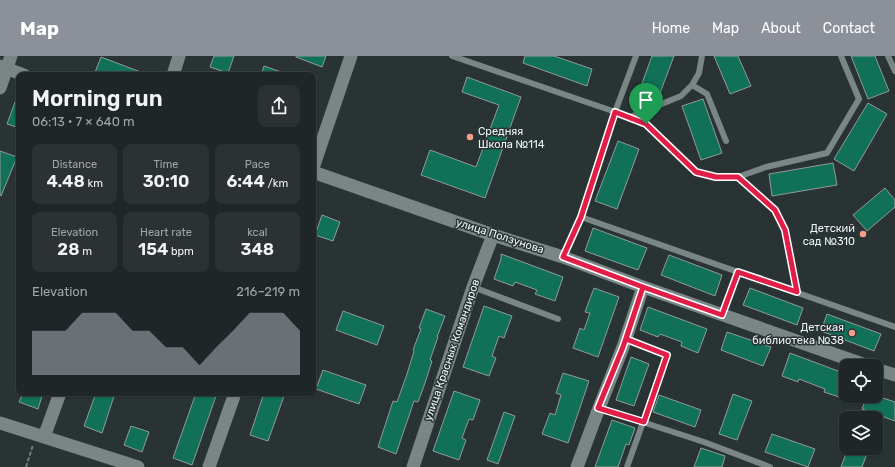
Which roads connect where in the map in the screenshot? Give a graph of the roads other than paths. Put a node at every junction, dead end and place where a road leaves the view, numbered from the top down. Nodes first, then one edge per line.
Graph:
1 (11, 56) edge
2 (179, 56) edge
3 (351, 56) edge
4 (452, 56) edge
5 (636, 56) edge
6 (702, 56) edge
7 (841, 56) edge
8 (888, 56) edge
9 (3, 68) edge
10 (895, 71) edge
11 (16, 72) edge
12 (173, 72) edge
13 (692, 85) junction
14 (0, 88) edge
15 (615, 112) junction
16 (630, 117) junction
17 (726, 141) dead end
18 (316, 159) edge
19 (316, 173) edge
20 (738, 177) junction
21 (581, 217) junction
22 (493, 235) junction
23 (563, 257) junction
24 (738, 272) junction
25 (473, 287) junction
26 (643, 287) junction
27 (797, 292) junction
28 (722, 315) junction
29 (558, 319) dead end
30 (895, 327) edge
31 (626, 339) junction
32 (848, 359) edge
33 (883, 371) edge
34 (895, 375) edge
35 (59, 396) edge
36 (234, 396) edge
37 (598, 408) junction
38 (644, 422) junction
39 (0, 423) edge
40 (41, 436) junction
41 (762, 466) edge
42 (138, 467) edge
43 (209, 467) edge
44 (413, 467) edge
45 (577, 467) edge
46 (627, 467) edge
47 (770, 467) edge

1 - 9 street
2 - 12 street
3 - 18 street
4 - 15 lane
5 - 15 lane
6 - 13 lane
7 - 20 lane
8 - 10 lane
9 - 11 street
9 - 14 street
13 - 16 lane
13 - 17 lane
15 - 16 lane
15 - 21 lane
16 - 20 lane
19 - 22 street, улица Ползунова
20 - 27 lane
21 - 23 lane
21 - 24 lane
22 - 23 street, улица Ползунова
22 - 25 street, улица Красных Командиров
23 - 26 street, улица Ползунова
24 - 27 lane
24 - 28 lane
25 - 29 lane
25 - 44 street, улица Красных Командиров
26 - 28 street, улица Ползунова
26 - 31 street
27 - 30 lane
28 - 32 street, улица Ползунова
31 - 37 street
31 - 38 lane
33 - 34 street
35 - 40 street
36 - 43 street
37 - 38 lane
37 - 45 street
38 - 41 lane
38 - 46 lane
39 - 40 street
40 - 42 street
41 - 47 lane

